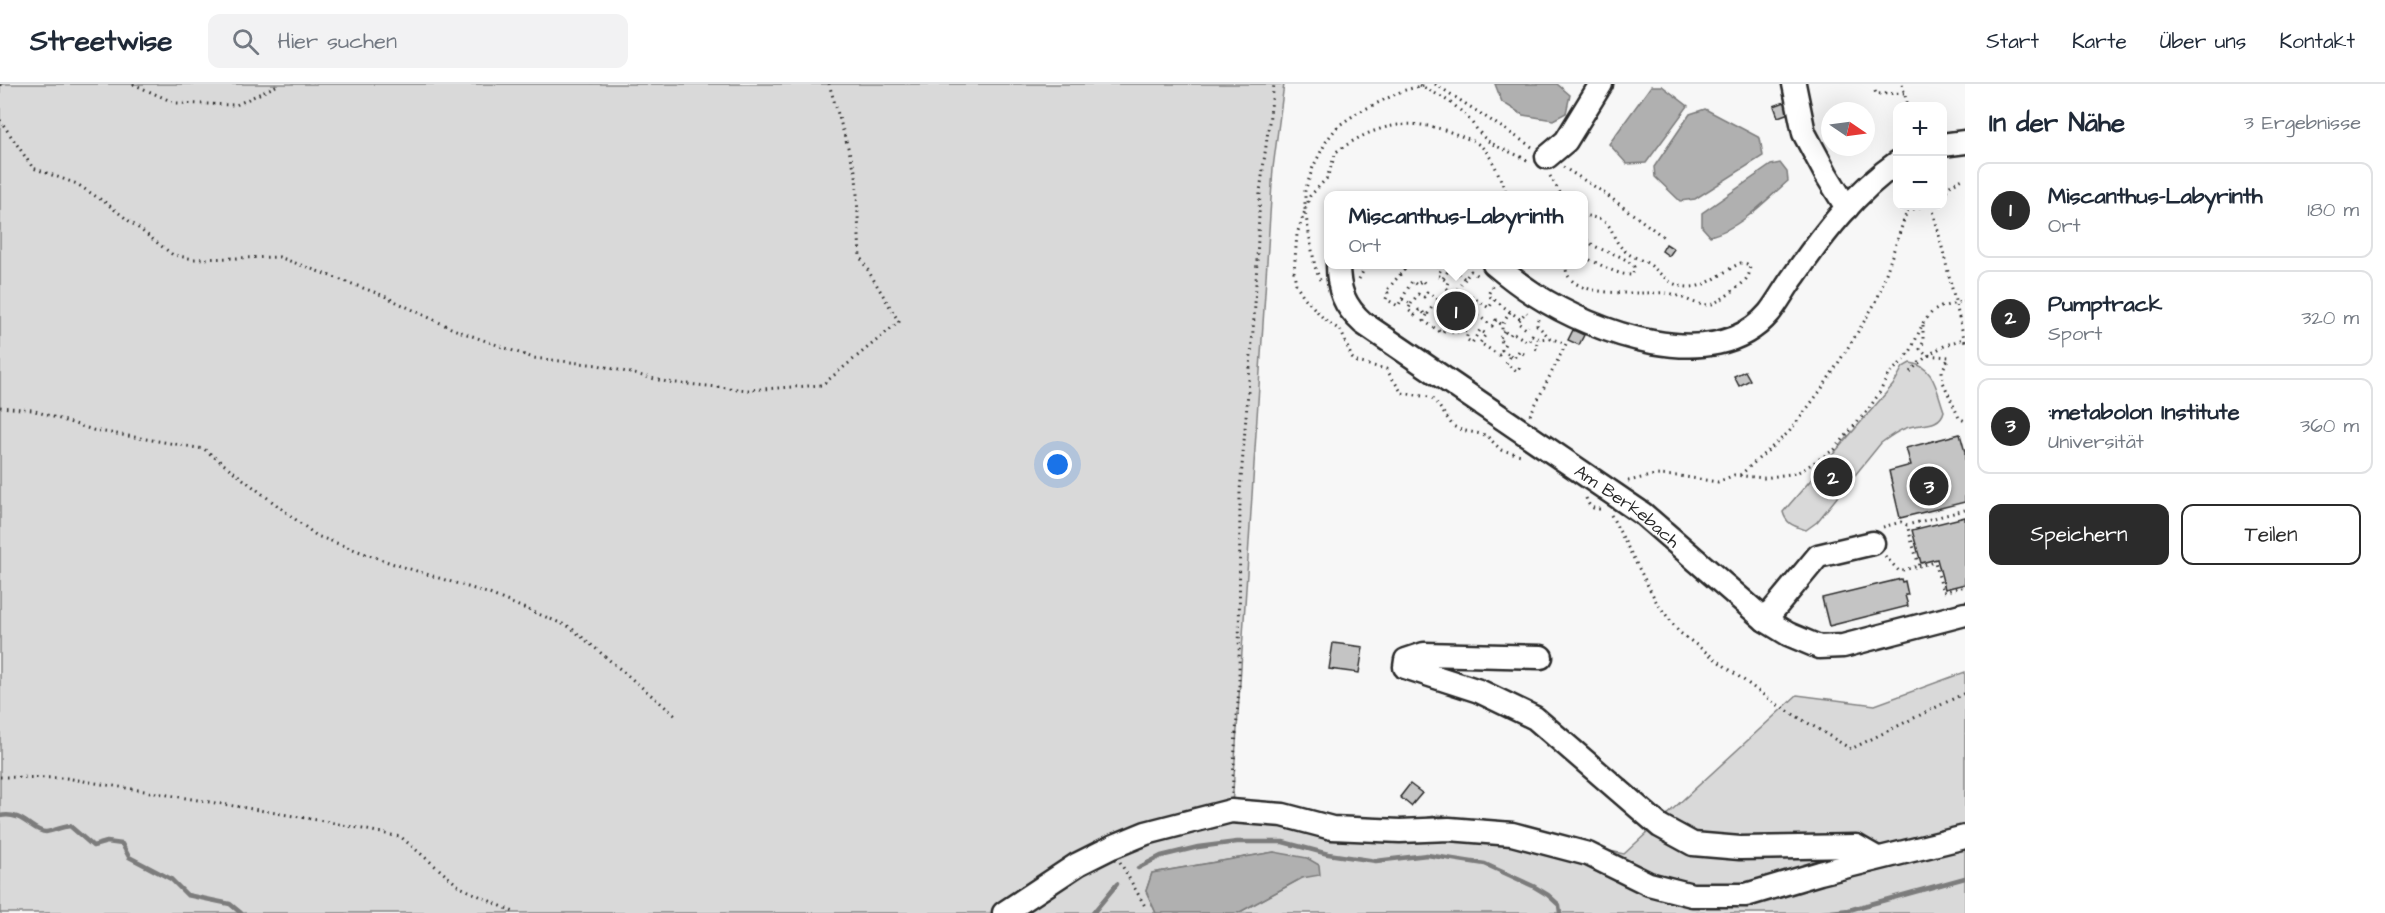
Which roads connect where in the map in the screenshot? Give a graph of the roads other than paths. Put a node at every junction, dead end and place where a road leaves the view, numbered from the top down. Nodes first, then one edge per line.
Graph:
1 (1601, 84) edge
2 (1794, 84) edge
3 (1965, 142) edge
4 (1947, 145) edge
5 (1542, 165) road end
6 (1893, 166) edge
7 (1848, 208) junction
8 (1338, 269) edge
9 (1353, 269) edge
10 (1501, 269) edge
11 (1340, 291) junction
12 (1873, 543) road end
13 (1965, 614) edge
14 (1765, 620) junction
15 (1541, 657) dead end
16 (1965, 837) edge
17 (1877, 858) junction
18 (1004, 913) edge

1 - 5 lane
2 - 7 lane
3 - 4 lane
6 - 7 lane
7 - 10 lane
8 - 11 lane, Am Berkebach
9 - 11 lane
11 - 14 lane, Am Berkebach
12 - 14 lane
13 - 14 lane, Am Berkebach
15 - 17 lane
16 - 17 lane
17 - 18 lane

